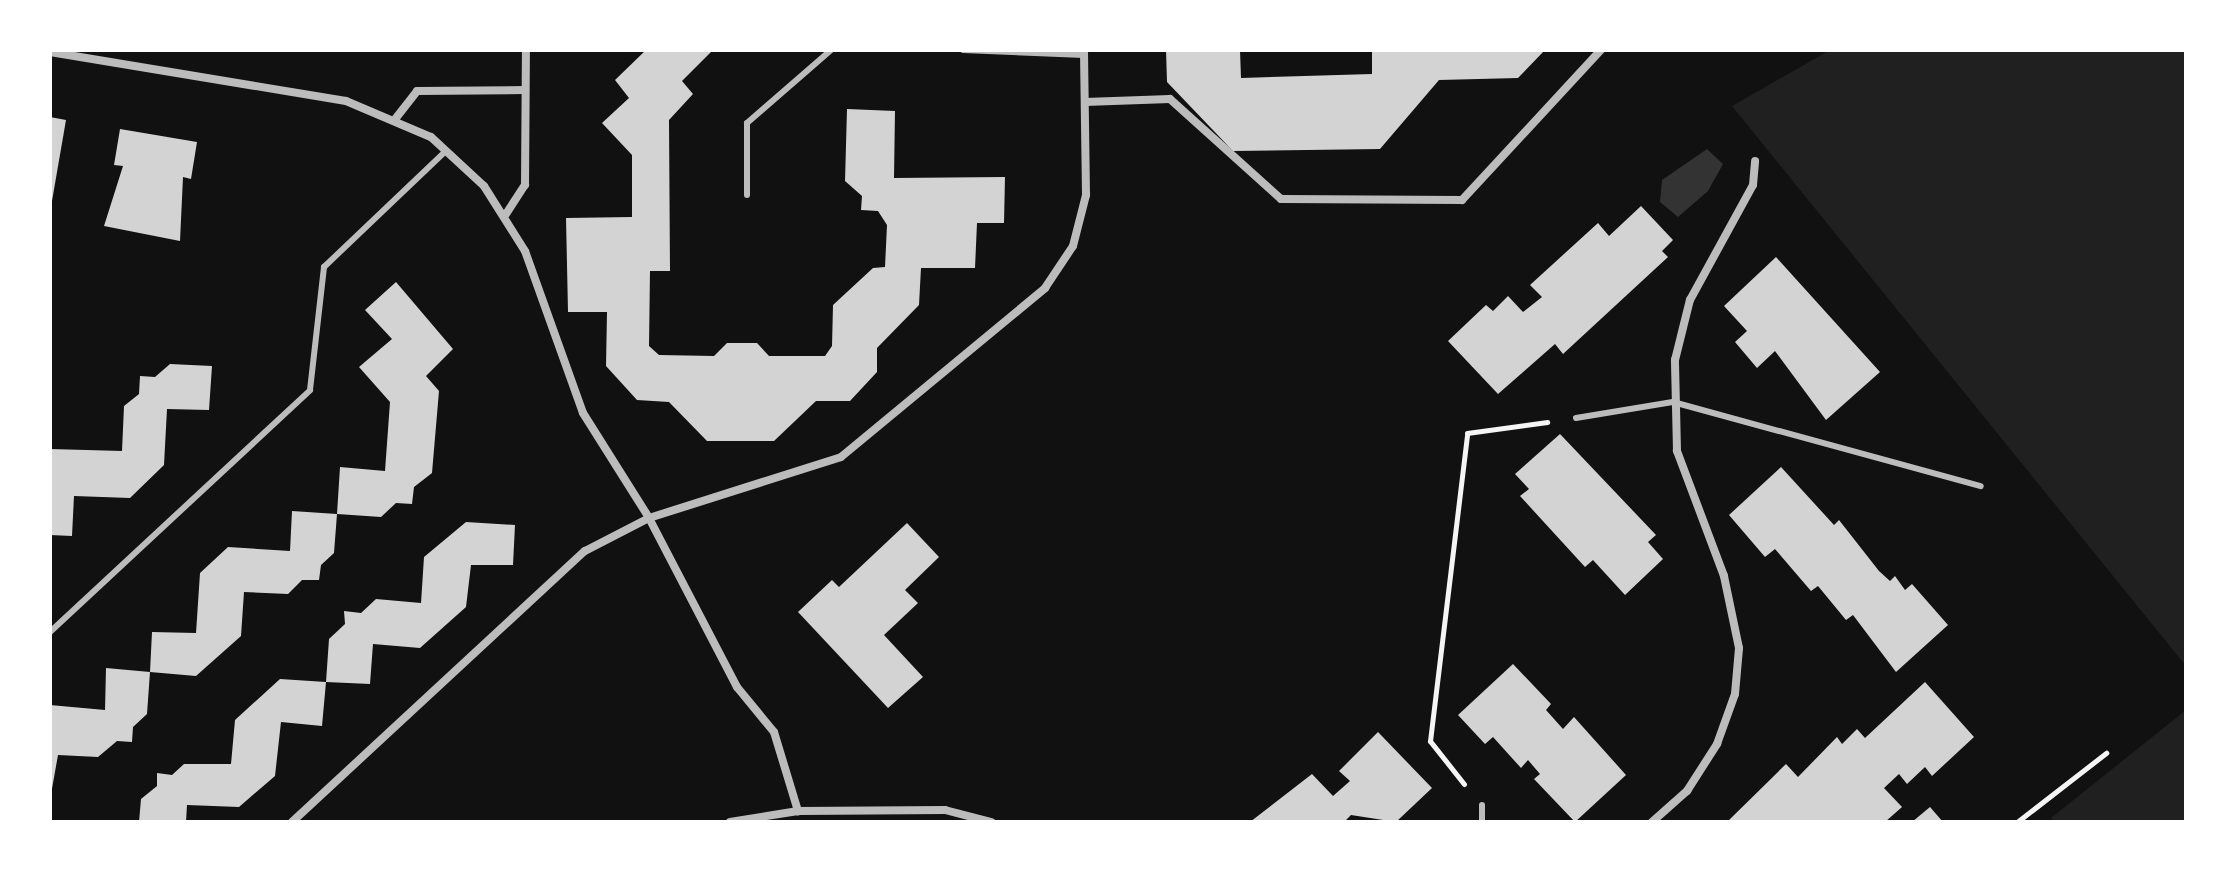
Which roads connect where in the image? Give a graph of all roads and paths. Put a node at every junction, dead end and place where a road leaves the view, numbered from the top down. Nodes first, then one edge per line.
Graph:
1 (526, 50) edge
2 (831, 50) edge
3 (963, 50) edge
4 (1601, 50) edge
5 (50, 52) edge
6 (1084, 52) edge
7 (525, 90) junction
8 (1085, 102) junction
9 (396, 118) junction
10 (446, 151) junction
11 (1755, 161) dead end
12 (747, 195) dead end
13 (506, 214) junction
14 (1673, 402) junction
15 (1576, 418) joint
16 (1981, 486) dead end
17 (649, 518) junction
18 (50, 632) edge
19 (2106, 753) dead end
20 (1482, 805) joint
21 (798, 811) junction
22 (292, 822) edge
23 (730, 822) edge
24 (991, 822) edge
25 (1482, 822) edge
26 (1652, 822) edge
27 (2017, 822) edge

1 - 7 street
2 - 12 lane
3 - 6 lane
4 - 8 street
5 - 9 street
6 - 8 street
7 - 9 street
7 - 13 street
8 - 17 street
9 - 10 street
10 - 13 street
10 - 18 lane
11 - 14 street
13 - 17 street
14 - 15 lane
14 - 16 lane
14 - 26 street
15 - 20 path
17 - 21 street
17 - 22 street
19 - 27 path
20 - 25 lane
21 - 23 street
21 - 24 street

